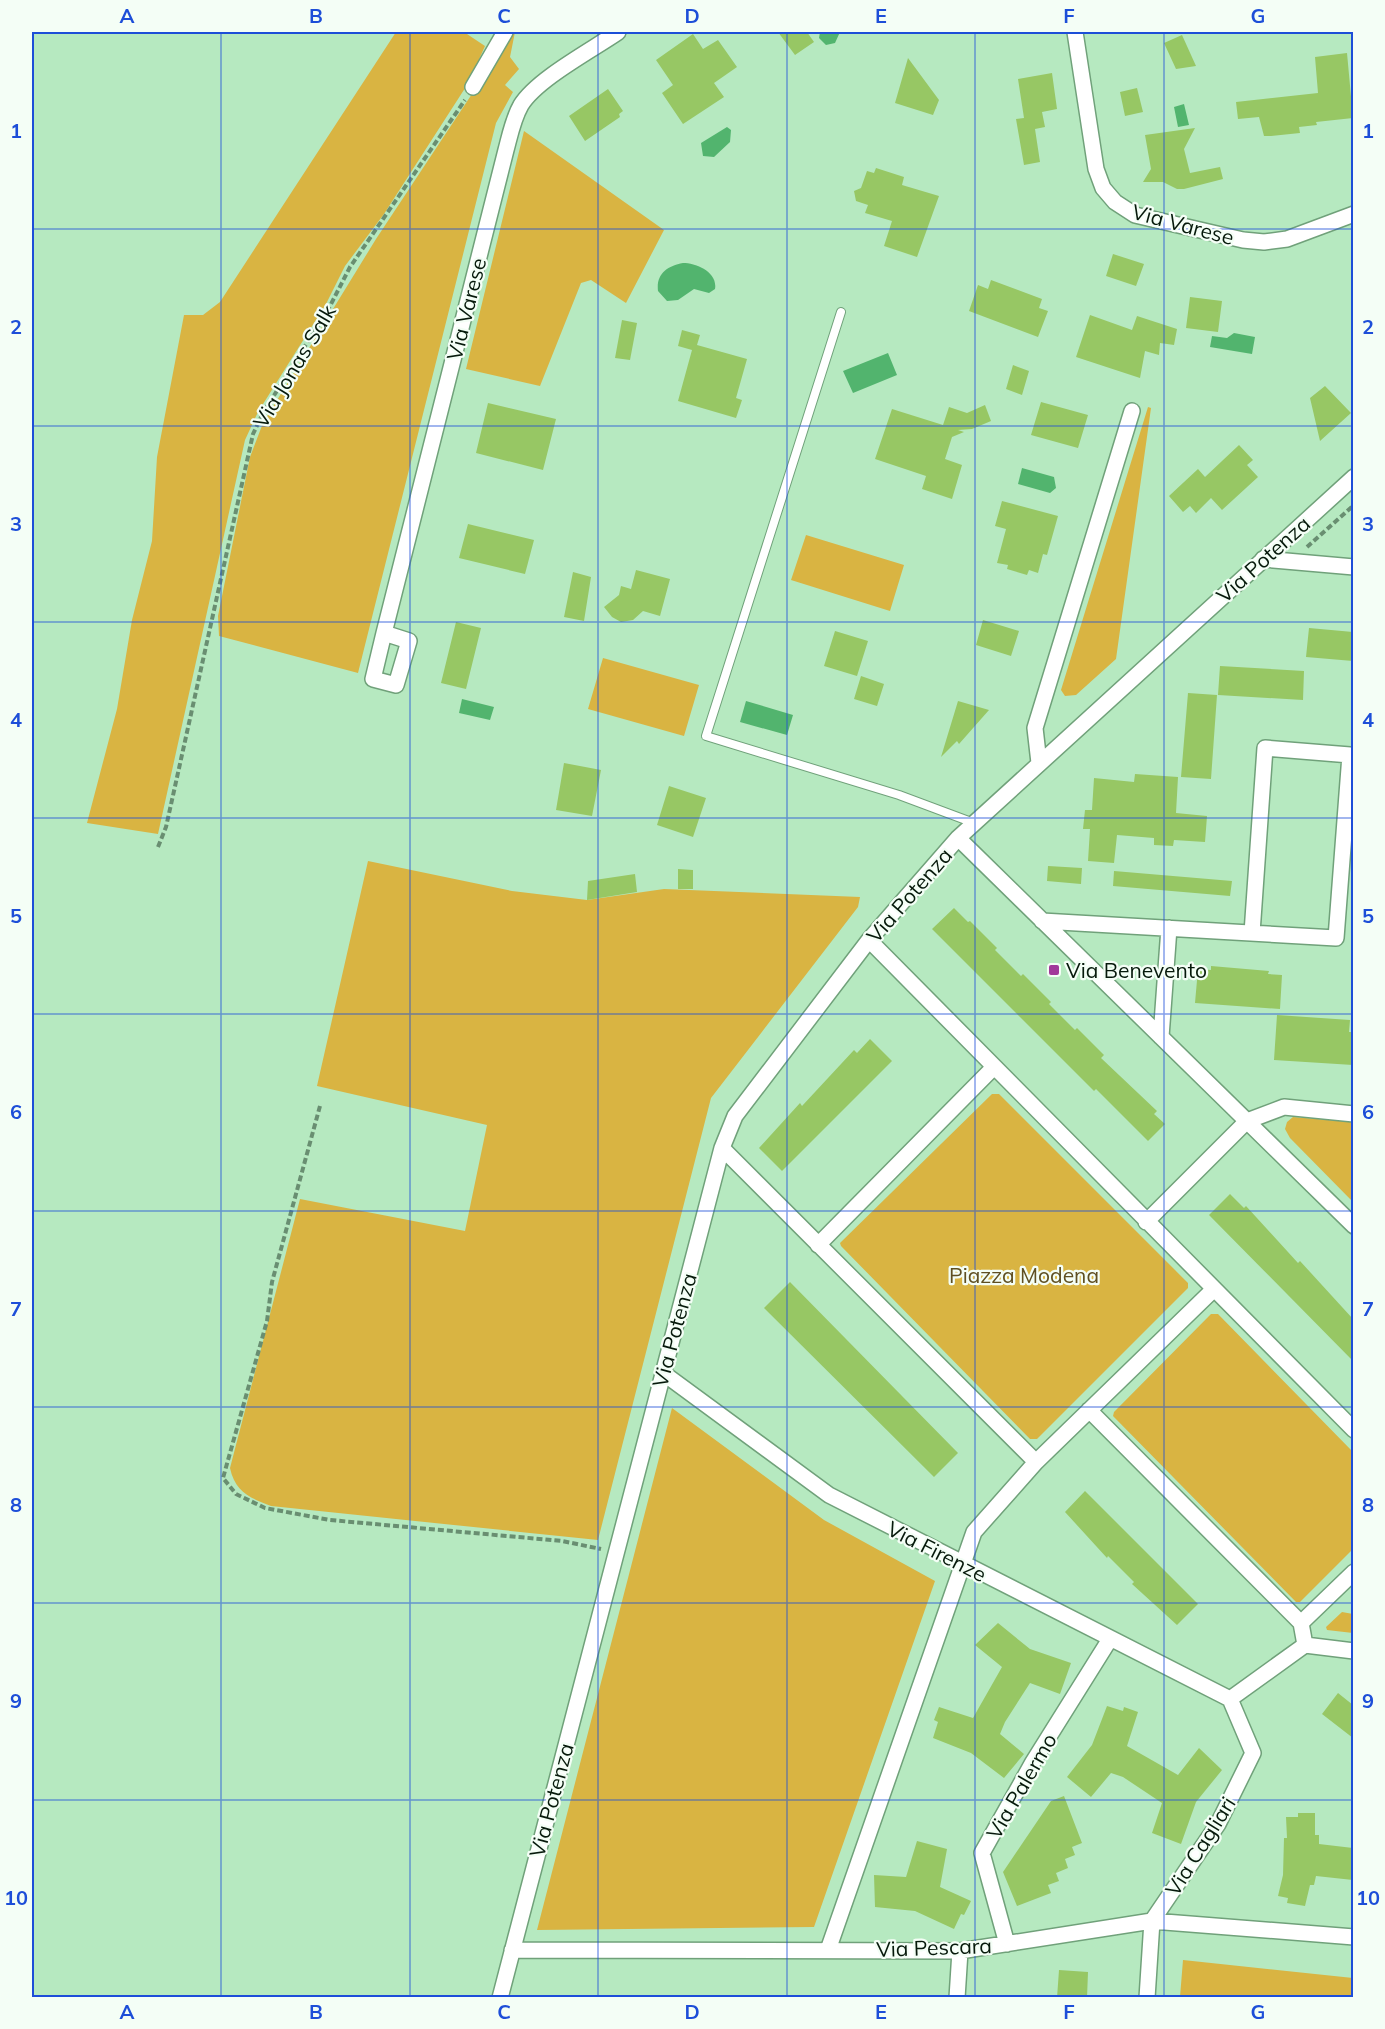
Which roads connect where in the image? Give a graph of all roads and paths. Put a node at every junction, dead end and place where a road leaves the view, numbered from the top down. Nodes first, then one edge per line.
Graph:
1 (505, 32) edge
2 (618, 32) edge
3 (1076, 32) edge
4 (473, 87) joint
5 (1353, 214) edge
6 (841, 312) dead end
7 (1132, 411) dead end
8 (1353, 477) edge
9 (1353, 505) edge
10 (1305, 552) dead end
11 (1263, 559) junction
12 (1353, 567) edge
13 (384, 633) dead end
14 (1039, 763) junction
15 (974, 823) junction
16 (958, 838) junction
17 (158, 847) dead end
18 (1042, 921) junction
19 (1169, 928) junction
20 (1252, 933) junction
21 (869, 940) junction
22 (1161, 1037) junction
23 (994, 1067) junction
24 (320, 1106) dead end
25 (1353, 1114) edge
26 (1247, 1122) junction
27 (722, 1148) junction
28 (1146, 1222) junction
29 (1353, 1226) edge
30 (818, 1245) junction
31 (1213, 1290) junction
32 (663, 1373) junction
33 (1089, 1410) junction
34 (1353, 1430) edge
35 (1036, 1462) junction
36 (617, 1552) junction
37 (962, 1564) junction
38 (1353, 1572) edge
39 (1301, 1623) junction
40 (1110, 1639) junction
41 (1305, 1645) junction
42 (1353, 1651) edge
43 (1230, 1699) junction
44 (1152, 1921) junction
45 (1353, 1937) edge
46 (1006, 1944) junction
47 (512, 1950) junction
48 (828, 1950) junction
49 (960, 1951) junction
50 (500, 1998) edge
51 (957, 1998) edge
52 (1147, 1998) edge

1 - 4 street
2 - 13 street, Via Varese
3 - 5 street, Via Varese
4 - 17 path, Via Jonas Salk
6 - 15 lane
7 - 14 street
8 - 11 street, Via Potenza
9 - 10 path
11 - 12 street
11 - 14 street, Via Potenza
14 - 15 street, Via Potenza
15 - 16 street, Via Potenza
16 - 18 street
16 - 21 street, Via Potenza
18 - 19 street
18 - 22 street
19 - 20 street
19 - 22 street
20 - 20 street
21 - 23 street
21 - 27 street, Via Potenza
22 - 26 street
23 - 28 street
23 - 30 street
24 - 36 path
25 - 26 street
26 - 28 street
26 - 29 street
27 - 30 street
27 - 32 street, Via Potenza
28 - 31 street
30 - 35 street
31 - 33 street
31 - 34 street
32 - 36 street, Via Potenza
32 - 37 street, Via Firenze
33 - 35 street
33 - 39 street
35 - 37 street
36 - 47 street, Via Potenza
37 - 40 street, Via Firenze
37 - 48 street
38 - 39 street
39 - 41 street
40 - 43 street, Via Firenze
40 - 46 street, Via Palermo
41 - 42 street
41 - 43 street
43 - 44 street, Via Cagliari
44 - 45 street, Via Pescara
44 - 46 street, Via Pescara
44 - 52 street
46 - 49 street, Via Pescara
47 - 48 street, Via Pescara
47 - 50 street, Via Potenza
48 - 49 street, Via Pescara
49 - 51 street

